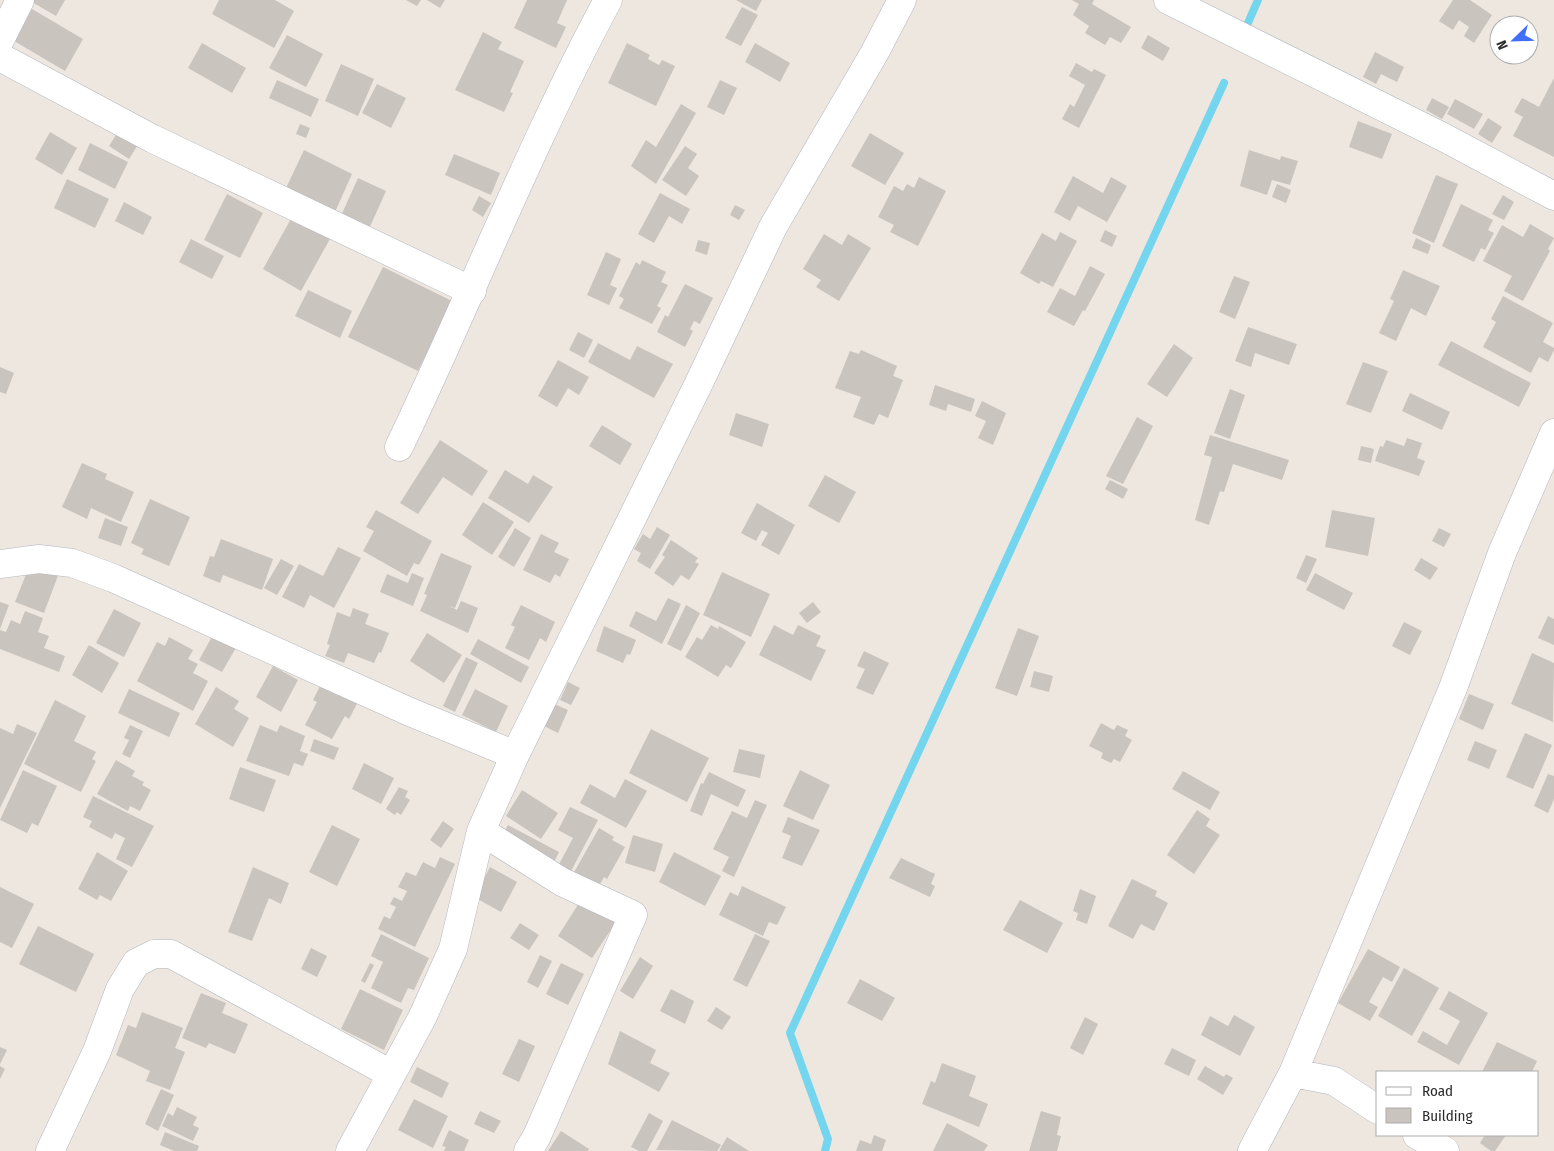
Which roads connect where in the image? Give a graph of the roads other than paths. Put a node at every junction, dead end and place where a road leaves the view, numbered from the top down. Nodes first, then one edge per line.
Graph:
1 (20, 0) edge
2 (608, 0) edge
3 (902, 0) edge
4 (1168, 0) edge
5 (0, 40) edge
6 (0, 57) edge
7 (1554, 196) edge
8 (472, 291) junction
9 (1554, 433) edge
10 (399, 447) dead end
11 (0, 564) edge
12 (515, 755) junction
13 (481, 831) junction
14 (1293, 1073) junction
15 (391, 1074) junction
16 (1376, 1109) edge
17 (1419, 1136) edge
18 (50, 1151) edge
19 (350, 1151) edge
20 (528, 1151) edge
21 (1252, 1151) edge
22 (1445, 1151) edge

1 - 5 street
2 - 8 street
3 - 12 street
4 - 7 street
6 - 8 street
8 - 10 street
9 - 14 street
11 - 12 street
12 - 13 street
13 - 15 street
13 - 20 street
14 - 16 street
14 - 21 street
15 - 18 street
15 - 19 street
17 - 22 street

